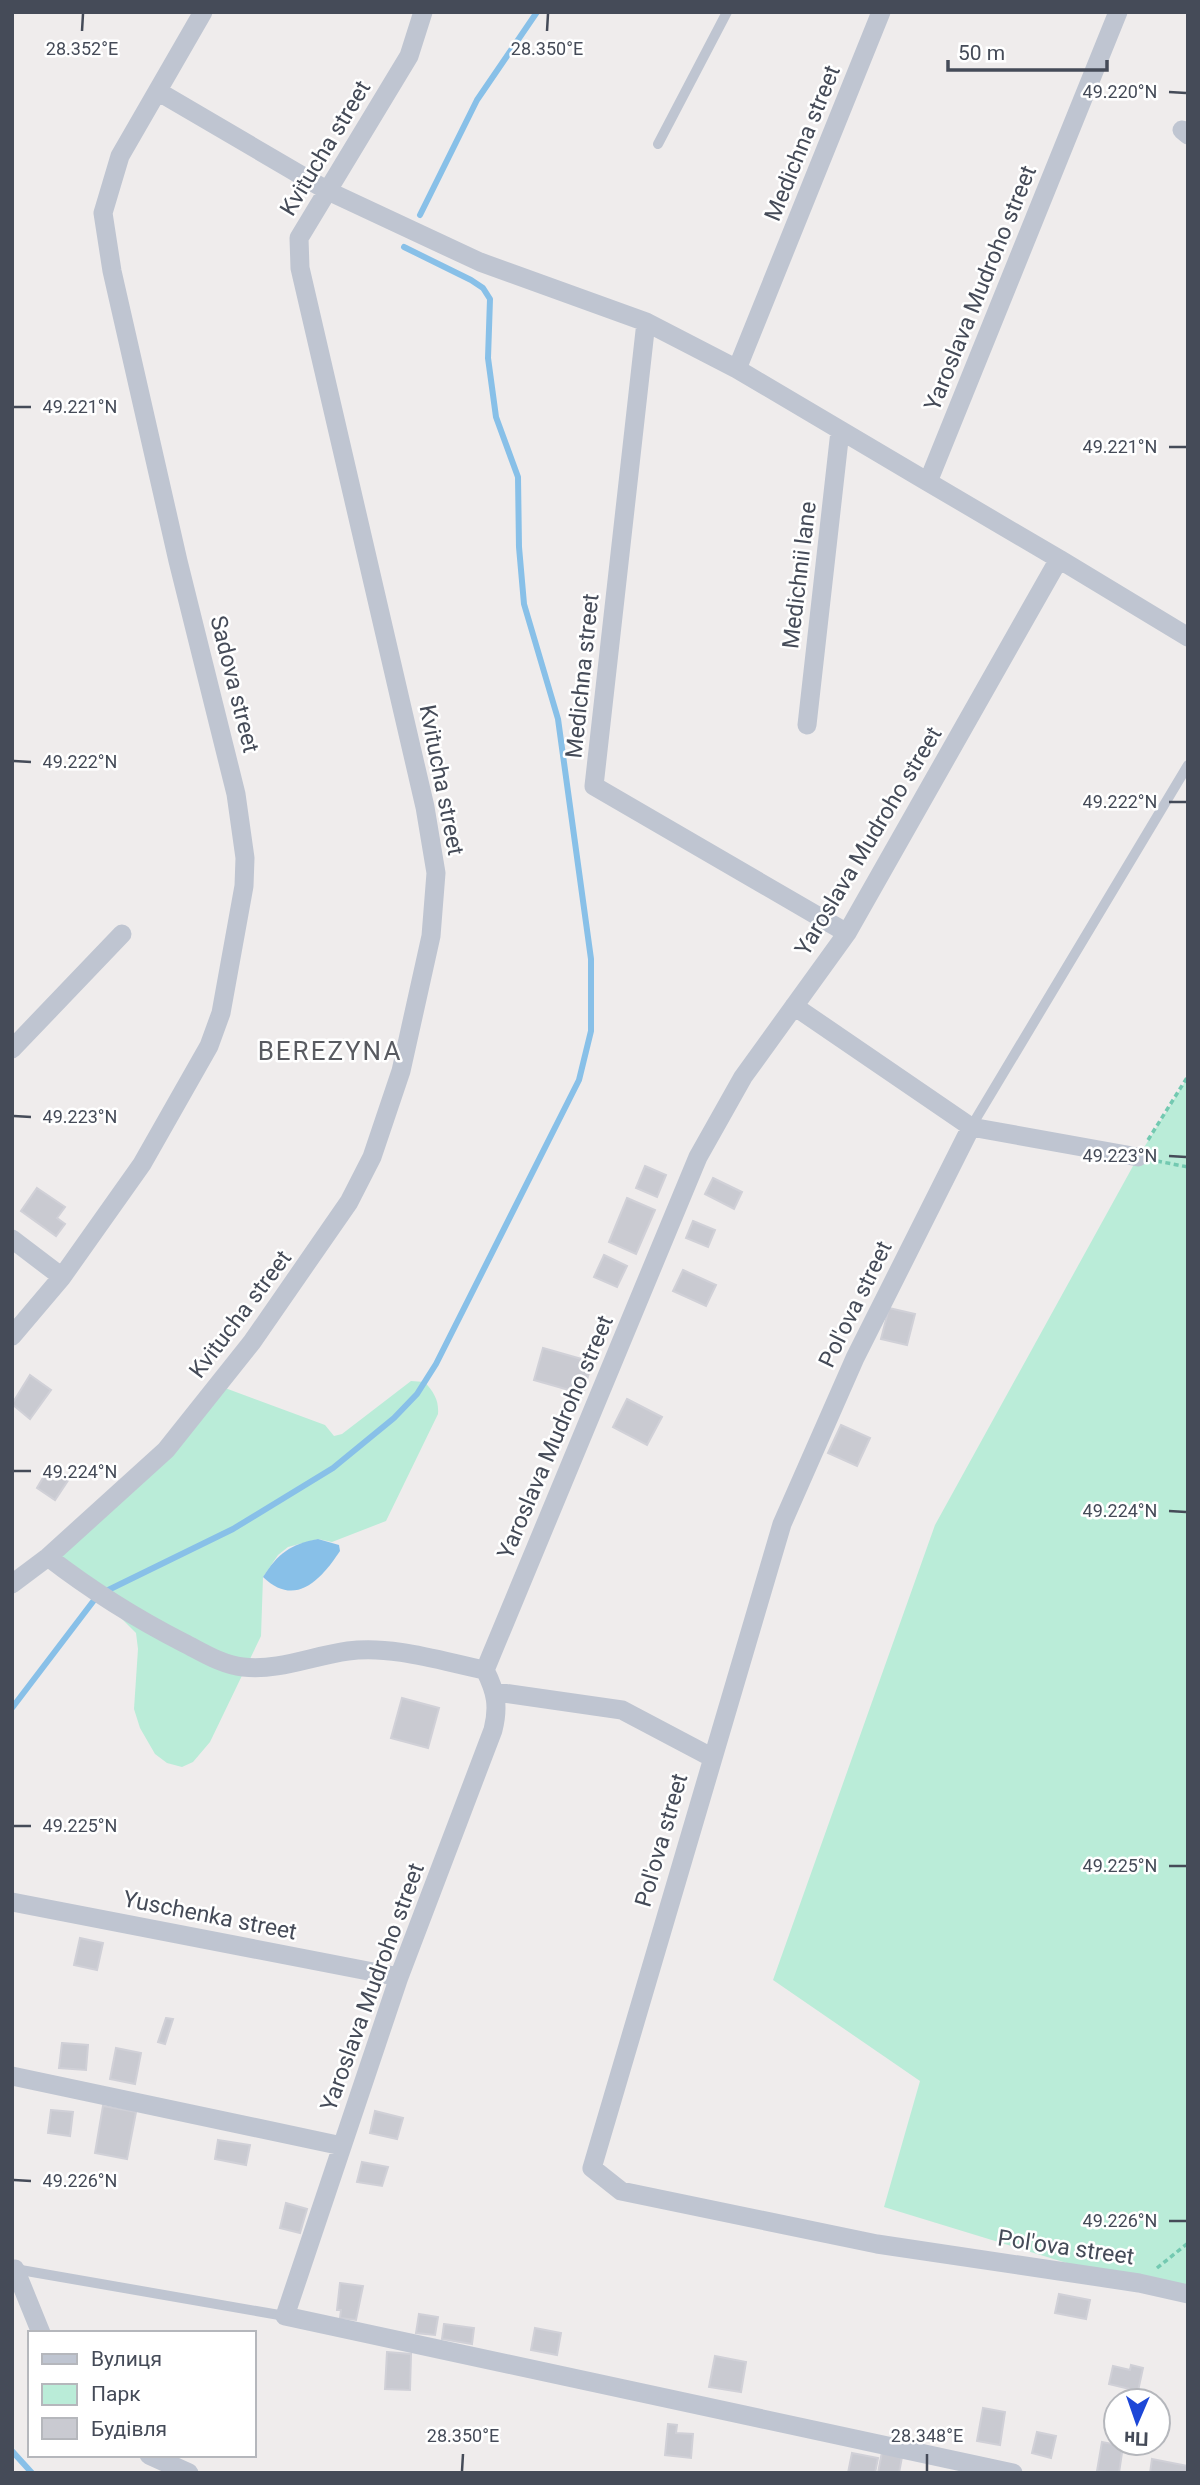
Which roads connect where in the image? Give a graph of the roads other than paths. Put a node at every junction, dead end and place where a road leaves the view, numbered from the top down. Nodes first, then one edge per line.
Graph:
1 (203, 12) edge
2 (423, 12) edge
3 (727, 12) edge
4 (881, 12) edge
5 (1118, 12) edge
6 (159, 92) junction
7 (658, 144) dead end
8 (328, 191) junction
9 (646, 322) junction
10 (737, 369) junction
11 (840, 431) junction
12 (928, 482) junction
13 (1059, 559) junction
14 (1188, 637) edge
15 (807, 725) dead end
16 (1188, 765) edge
17 (847, 933) junction
18 (122, 934) dead end
19 (794, 1006) junction
20 (12, 1049) edge
21 (971, 1128) junction
22 (1138, 1157) road end
23 (12, 1239) edge
24 (62, 1277) junction
25 (12, 1336) edge
26 (48, 1558) junction
27 (12, 1584) edge
28 (485, 1670) junction
29 (496, 1692) junction
30 (711, 1757) junction
31 (12, 1902) edge
32 (399, 1977) junction
33 (12, 2076) edge
34 (342, 2146) junction
35 (15, 2269) joint
36 (1188, 2294) edge
37 (285, 2316) junction
38 (40, 2331) edge
39 (153, 2457) edge
40 (189, 2473) edge
41 (1013, 2473) edge

1 - 6 street, Sadova street
2 - 8 street, Kvitucha street
3 - 7 lane
4 - 10 street, Medichna street
5 - 12 street, Yaroslava Mudroho street
6 - 8 street
6 - 24 street, Sadova street
8 - 9 street
8 - 26 street, Kvitucha street
9 - 10 street
9 - 17 street, Medichna street
10 - 11 street
11 - 12 street
11 - 15 street, Medichnii lane
12 - 13 street
13 - 14 street
13 - 17 street, Yaroslava Mudroho street
16 - 21 lane
17 - 19 street, Yaroslava Mudroho street
18 - 20 street
19 - 21 street
19 - 28 street, Yaroslava Mudroho street
21 - 22 street
21 - 30 street, Pol'ova street
23 - 24 street
24 - 25 street, Sadova street
26 - 27 street, Kvitucha street
26 - 28 street
28 - 29 street, Yaroslava Mudroho street
29 - 30 street
29 - 32 street, Yaroslava Mudroho street
30 - 36 street, Pol'ova street
31 - 32 street, Yuschenka street
32 - 34 street, Yaroslava Mudroho street
33 - 34 street
34 - 37 street, Yaroslava Mudroho street
35 - 37 lane
35 - 38 street
37 - 41 street
39 - 40 street

